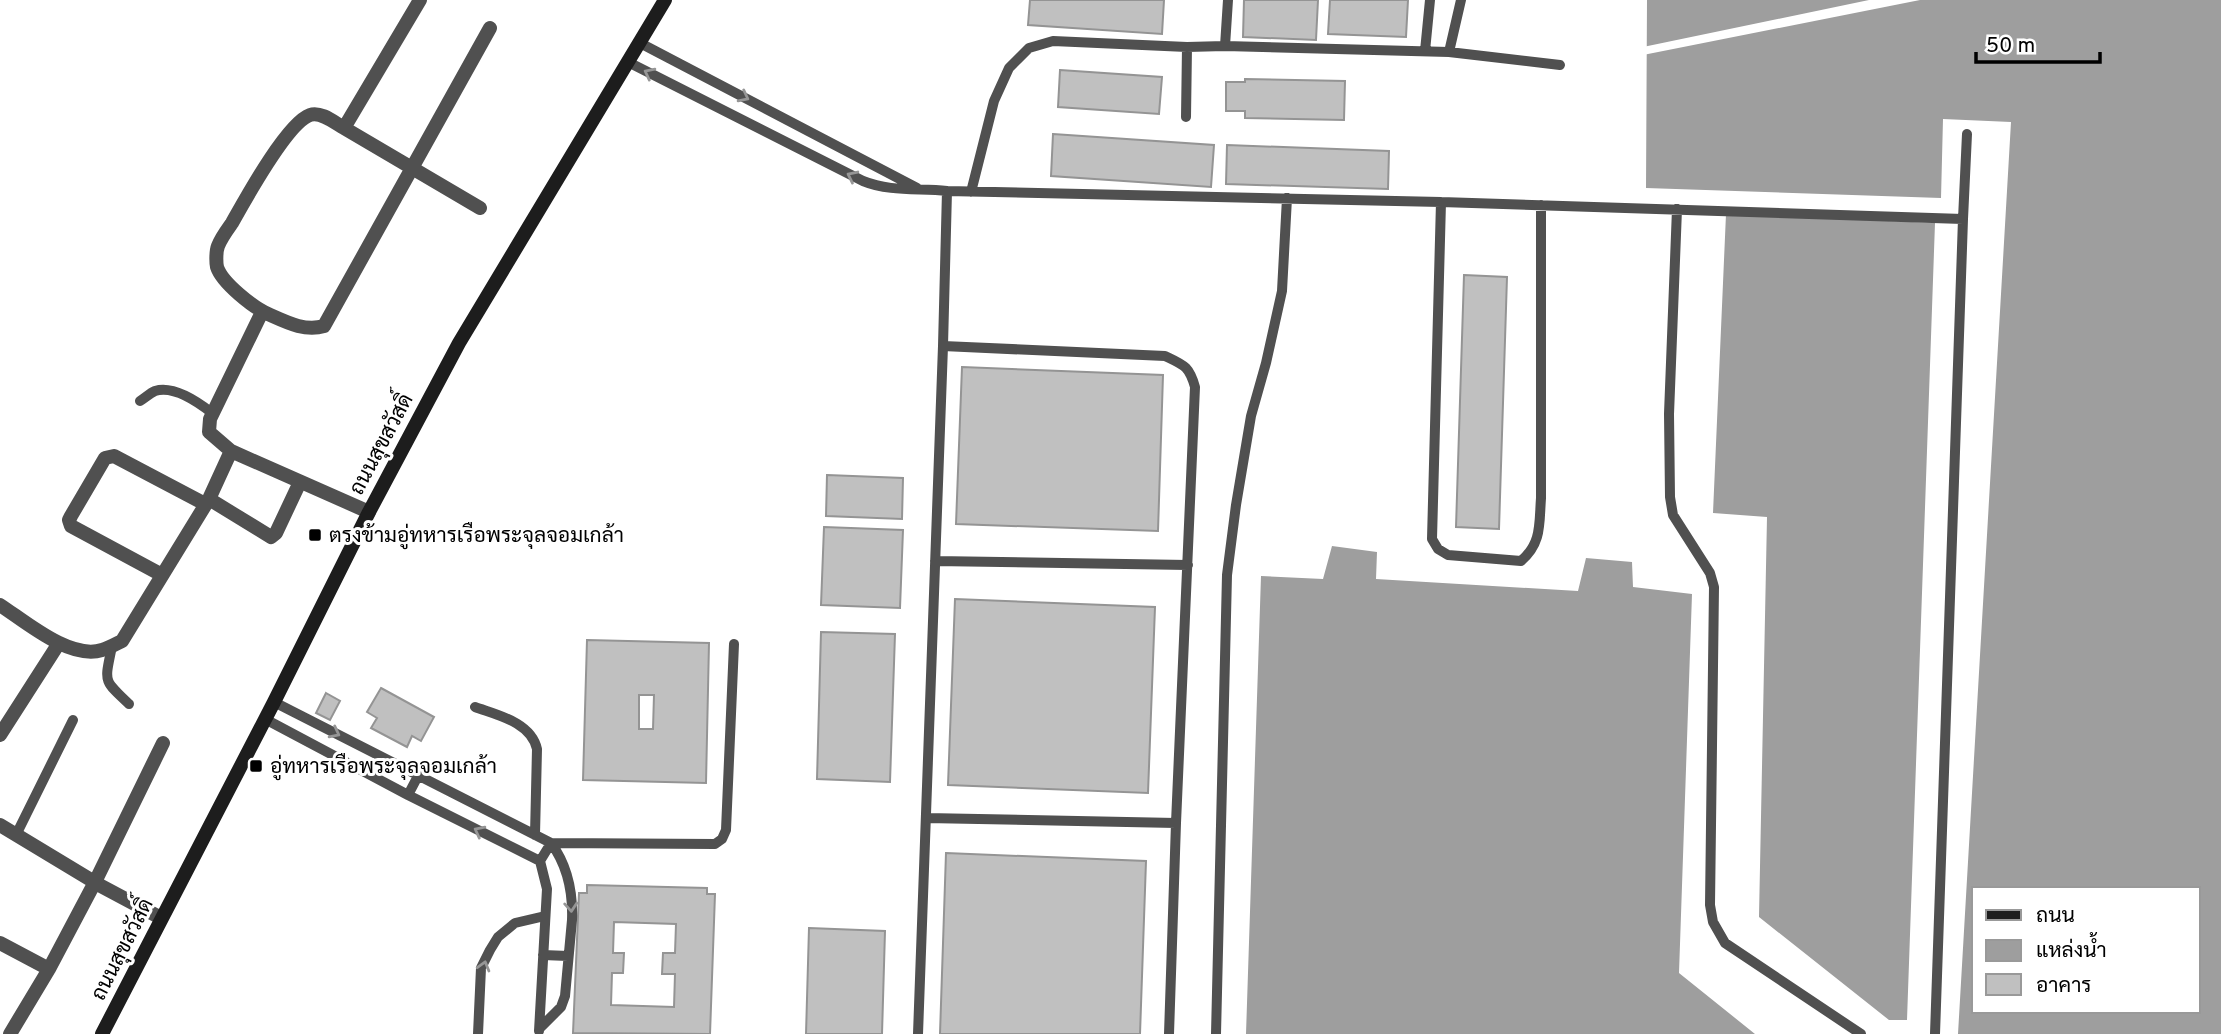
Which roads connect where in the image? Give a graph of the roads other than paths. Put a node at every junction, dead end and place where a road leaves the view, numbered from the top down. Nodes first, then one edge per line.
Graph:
1 (420, 0) edge
2 (665, 0) edge
3 (1227, 0) edge
4 (1430, 0) edge
5 (1461, 0) edge
6 (490, 28) dead end
7 (640, 43) junction
8 (1225, 46) junction
9 (1186, 47) junction
10 (1425, 51) junction
11 (1449, 52) junction
12 (628, 62) junction
13 (1560, 65) dead end
14 (1186, 117) dead end
15 (344, 128) junction
16 (1968, 134) dead end
17 (411, 167) junction
18 (918, 188) junction
19 (947, 191) junction
20 (971, 192) junction
21 (1287, 198) junction
22 (1441, 202) junction
23 (1541, 205) junction
24 (480, 208) dead end
25 (1677, 209) junction
26 (1962, 219) junction
27 (262, 312) junction
28 (943, 346) junction
29 (141, 401) dead end
30 (212, 413) junction
31 (231, 451) junction
32 (307, 485) junction
33 (207, 502) junction
34 (369, 512) junction
35 (935, 561) junction
36 (1188, 565) junction
37 (162, 575) junction
38 (0, 605) edge
39 (59, 643) junction
40 (734, 645) dead end
41 (112, 646) junction
42 (274, 702) junction
43 (130, 704) dead end
44 (475, 708) dead end
45 (265, 719) junction
46 (73, 720) dead end
47 (0, 735) edge
48 (163, 743) dead end
49 (418, 776) junction
50 (408, 795) junction
51 (926, 818) junction
52 (1176, 823) junction
53 (0, 825) edge
54 (16, 835) junction
55 (535, 835) junction
56 (551, 843) junction
57 (540, 861) junction
58 (98, 884) junction
59 (545, 916) junction
60 (161, 918) junction
61 (0, 943) edge
62 (543, 955) junction
63 (568, 956) junction
64 (49, 969) junction
65 (8, 1029) edge
66 (539, 1031) edge
67 (102, 1034) edge
68 (478, 1034) edge
69 (918, 1034) edge
70 (1169, 1034) edge
71 (1216, 1034) edge
72 (1861, 1034) edge
73 (1935, 1034) edge

1 - 15 street
2 - 7 main road, ถนนสุขสวัสดิ์
3 - 8 lane
4 - 10 lane
5 - 11 lane
6 - 17 street
7 - 12 main road, ถนนสุขสวัสดิ์
7 -> 18 lane
8 - 9 lane
8 - 10 lane
9 - 14 lane
9 - 20 lane
10 - 11 lane
11 - 13 lane
18 -> 12 lane
12 - 34 main road, ถนนสุขสวัสดิ์
15 - 17 street
15 - 27 street
16 - 26 lane
17 - 24 street
17 - 27 street
18 - 19 lane
19 - 20 lane
19 - 28 lane
20 - 21 lane
21 - 22 lane
21 - 71 lane
22 - 23 lane
22 - 23 lane
23 - 25 lane
25 - 26 lane
25 - 72 lane
26 - 73 lane
27 - 30 street
28 - 35 lane
28 - 36 lane
29 - 30 lane
30 - 31 street
31 - 32 street
31 - 33 street
32 - 33 street
32 - 34 street
33 - 37 street
33 - 37 street
34 - 42 main road, ถนนสุขสวัสดิ์
35 - 36 lane
35 - 51 lane
36 - 52 lane
37 - 41 street
38 - 39 street
39 - 41 street
39 - 47 street
40 - 56 lane
41 - 43 lane
42 - 45 main road, ถนนสุขสวัสดิ์
42 -> 49 lane
44 - 55 lane
45 - 50 lane
45 - 60 main road, ถนนสุขสวัสดิ์
46 - 54 lane
48 - 58 street
49 - 50 lane
49 - 55 lane
57 -> 50 lane
51 - 52 lane
51 - 69 lane
52 - 70 lane
53 - 54 street
54 - 58 street
55 - 56 lane
56 - 57 lane
56 -> 63 lane
57 - 59 lane
58 - 60 street
58 - 64 street
59 - 62 lane
68 -> 59 lane
60 - 67 main road, ถนนสุขสวัสดิ์
61 - 64 street
62 - 63 lane
62 - 66 lane
63 - 66 lane
64 - 65 street

